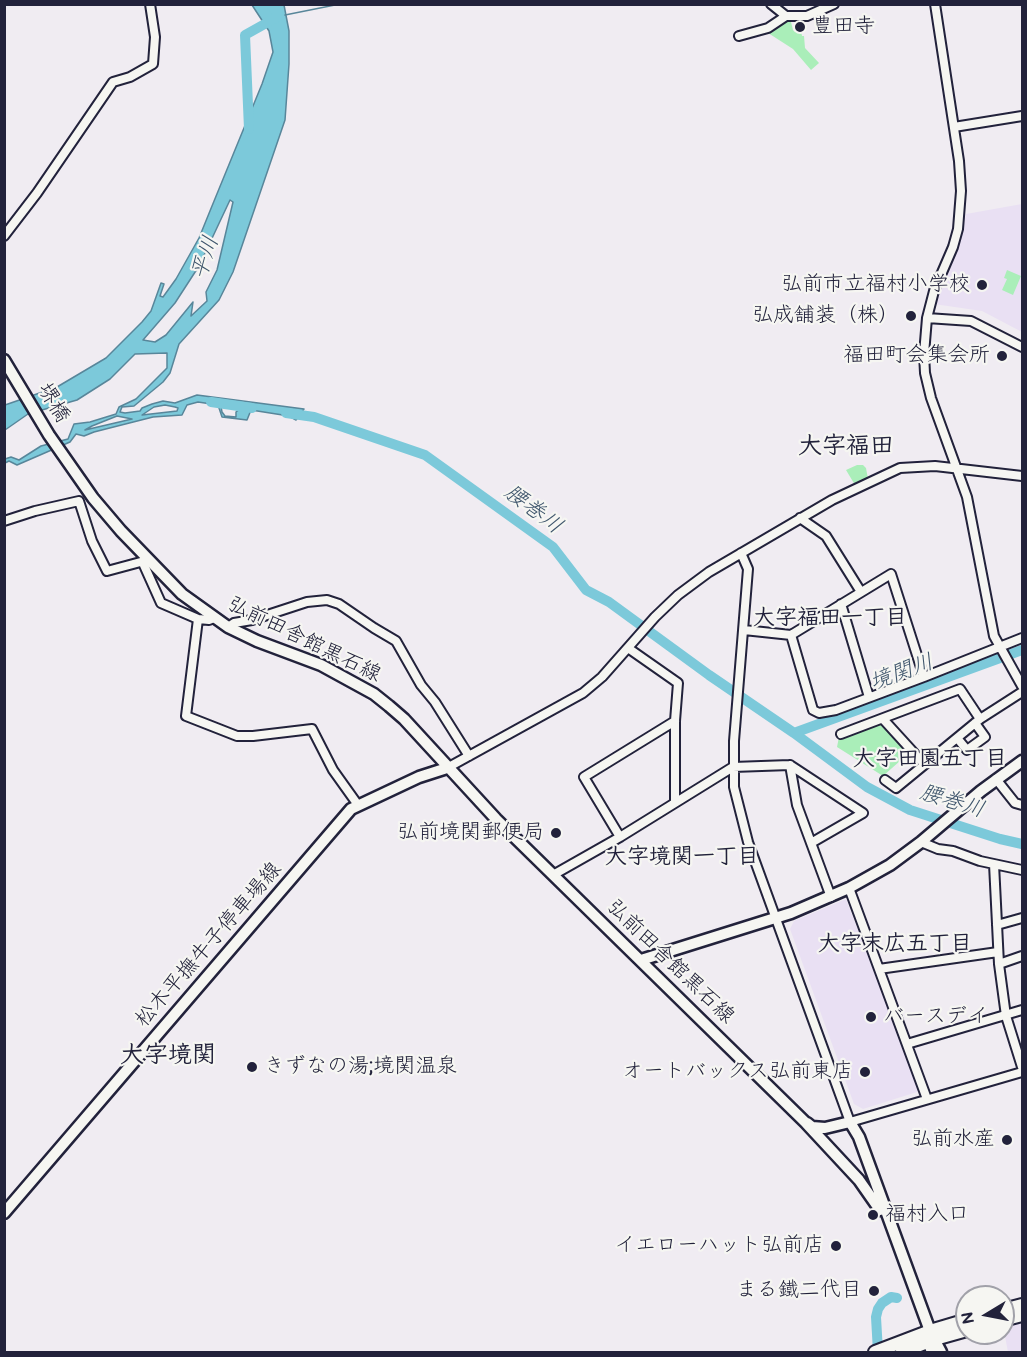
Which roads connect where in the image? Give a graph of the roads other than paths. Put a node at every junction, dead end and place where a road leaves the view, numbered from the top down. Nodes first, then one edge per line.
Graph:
1 (150, 4) edge
2 (771, 4) edge
3 (834, 4) edge
4 (935, 4) edge
5 (786, 16) junction
6 (739, 36) dead end
7 (1023, 116) edge
8 (954, 127) junction
9 (4, 236) edge
10 (927, 318) junction
11 (1023, 347) edge
12 (4, 360) edge
13 (70, 466) joint
14 (958, 468) junction
15 (1023, 476) edge
16 (800, 518) junction
17 (4, 521) edge
18 (741, 553) junction
19 (146, 561) junction
20 (861, 592) junction
21 (841, 604) junction
22 (214, 618) junction
23 (198, 619) junction
24 (228, 627) junction
25 (744, 630) junction
26 (791, 635) junction
27 (1023, 638) edge
28 (628, 648) junction
29 (1000, 648) junction
30 (924, 677) junction
31 (1023, 686) edge
32 (1023, 692) edge
33 (869, 698) junction
34 (883, 719) junction
35 (675, 721) junction
36 (977, 721) junction
37 (841, 734) dead end
38 (957, 738) junction
39 (469, 756) junction
40 (1023, 761) edge
41 (790, 765) junction
42 (924, 765) junction
43 (733, 767) junction
44 (447, 768) junction
45 (996, 779) junction
46 (885, 780) dead end
47 (675, 801) junction
48 (358, 805) junction
49 (1023, 805) edge
50 (620, 837) junction
51 (921, 842) junction
52 (811, 843) junction
53 (994, 864) junction
54 (1023, 870) edge
55 (553, 875) junction
56 (849, 888) junction
57 (831, 897) junction
58 (776, 918) junction
59 (1023, 918) edge
60 (997, 925) junction
61 (998, 952) junction
62 (1023, 956) edge
63 (641, 960) junction
64 (999, 964) junction
65 (879, 969) junction
66 (1023, 1010) edge
67 (1006, 1016) junction
68 (907, 1044) junction
69 (1023, 1067) edge
70 (1023, 1072) edge
71 (927, 1100) junction
72 (850, 1122) junction
73 (806, 1123) junction
74 (880, 1210) junction
75 (4, 1213) edge
76 (955, 1326) edge
77 (955, 1333) edge
78 (930, 1339) edge
79 (875, 1353) edge
80 (902, 1353) edge
81 (940, 1353) edge

1 - 9 street
2 - 5 street
3 - 5 street
4 - 8 street
5 - 6 street
7 - 8 street
8 - 10 street
10 - 11 street
10 - 14 street
12 - 13 main road, 堺橋
13 - 19 main road, 弘前田舎館黒石線
14 - 15 street
14 - 16 street
14 - 29 street
16 - 18 street
16 - 20 street
17 - 19 street
18 - 25 street
18 - 28 street
19 - 22 main road, 弘前田舎館黒石線
19 - 23 street
20 - 21 street
20 - 30 street
21 - 26 street
21 - 33 street
22 - 23 street
22 - 24 main road, 弘前田舎館黒石線
23 - 48 street
24 - 39 street
24 - 44 main road, 弘前田舎館黒石線
25 - 26 street
25 - 43 street
26 - 33 street
27 - 29 street
28 - 35 street
28 - 39 street
29 - 30 street
29 - 31 street
30 - 33 street
32 - 36 street
34 - 36 street
34 - 37 street
34 - 42 street
35 - 47 street
35 - 50 street
36 - 38 street
36 - 38 street
38 - 42 street
39 - 44 street
40 - 45 main road
41 - 43 street
41 - 52 street
41 - 52 street
42 - 46 street
43 - 47 street
43 - 58 street
44 - 48 main road, 松木平撫牛子停車場線
44 - 55 main road, 弘前田舎館黒石線
45 - 49 street
45 - 51 main road
47 - 50 street
48 - 75 main road, 松木平撫牛子停車場線
50 - 55 street
51 - 53 street
51 - 56 main road
52 - 57 street
53 - 54 street
53 - 60 street
55 - 63 main road, 弘前田舎館黒石線
56 - 57 main road
56 - 65 street
57 - 58 main road
58 - 63 main road
58 - 72 street
59 - 60 street
60 - 61 street
61 - 64 street
61 - 65 street
62 - 64 street
63 - 73 main road, 弘前田舎館黒石線
64 - 67 street
65 - 68 street
66 - 67 street
67 - 68 street
67 - 69 street
68 - 71 street
70 - 71 street
71 - 72 street
72 - 73 main road
72 - 74 main road, 弘前田舎館黒石線
72 - 78 main road
73 - 74 main road, 弘前田舎館黒石線
74 - 78 main road, 弘前田舎館黒石線
76 - 78 highway
77 - 78 highway
78 - 79 highway
78 - 80 highway
78 - 81 main road

